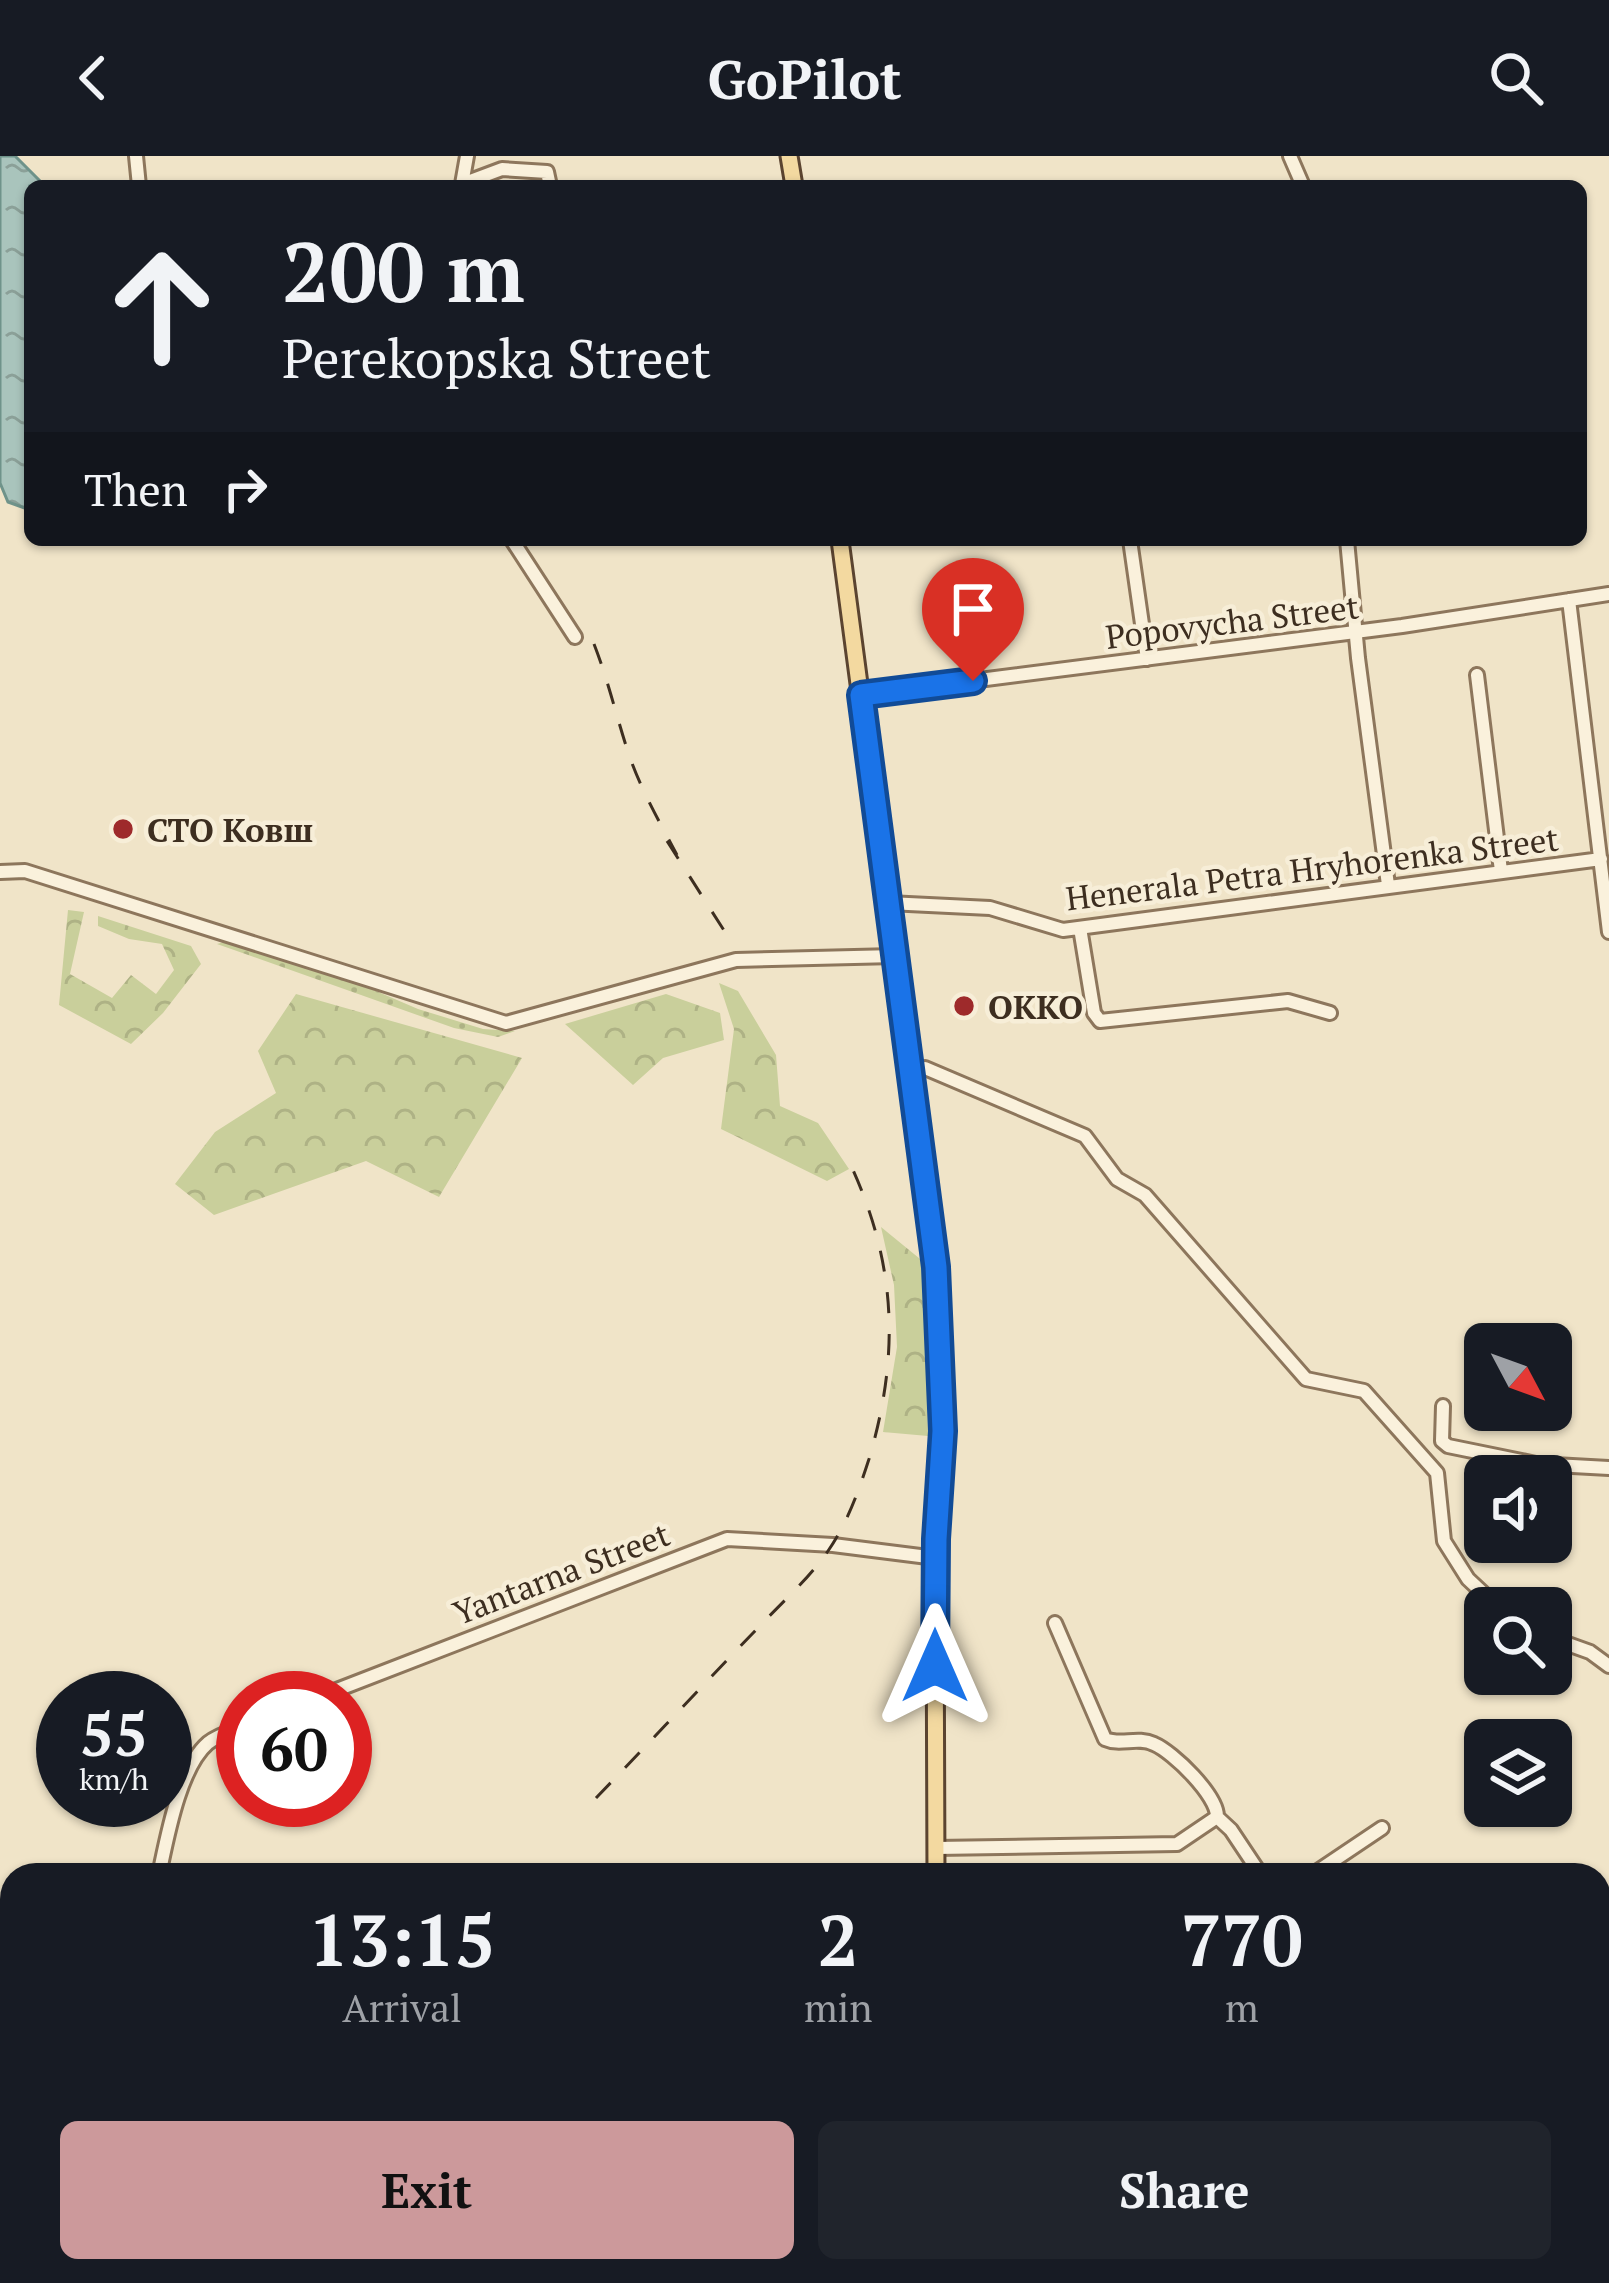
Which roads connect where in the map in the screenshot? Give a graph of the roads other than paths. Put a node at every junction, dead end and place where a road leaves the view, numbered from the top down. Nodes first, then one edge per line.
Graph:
1 (474, 180) edge
2 (549, 180) edge
3 (516, 546) edge
4 (842, 546) edge
5 (1131, 546) edge
6 (1348, 546) edge
7 (1609, 594) edge
8 (1569, 599) junction
9 (1357, 632) junction
10 (575, 637) dead end
11 (1147, 659) junction
12 (1477, 675) dead end
13 (861, 695) junction
14 (1601, 859) junction
15 (1501, 871) junction
16 (0, 872) edge
17 (1388, 885) junction
18 (888, 903) junction
19 (1609, 927) edge
20 (1080, 928) junction
21 (895, 956) junction
22 (1330, 1013) dead end
23 (925, 1068) dead end
24 (1443, 1406) dead end
25 (1609, 1468) edge
26 (936, 1558) junction
27 (1476, 1587) edge
28 (1054, 1622) dead end
29 (1572, 1646) edge
30 (1609, 1666) edge
31 (372, 1676) edge
32 (216, 1737) edge
33 (1217, 1817) junction
34 (1382, 1828) dead end
35 (936, 1848) junction
36 (162, 1863) edge
37 (936, 1863) edge
38 (1254, 1863) edge
39 (1330, 1863) edge

1 - 2 street
3 - 10 street
4 - 13 main road
5 - 11 street
6 - 9 street
7 - 8 street, Popovycha Street
8 - 9 street, Popovycha Street
8 - 14 street
9 - 11 street, Popovycha Street
9 - 17 street
11 - 13 street, Popovycha Street
12 - 15 street
13 - 18 main road
14 - 15 street, Henerala Petra Hryhorenka Street
14 - 19 street
15 - 17 street, Henerala Petra Hryhorenka Street
16 - 21 street
17 - 20 street, Henerala Petra Hryhorenka Street
18 - 20 street, Henerala Petra Hryhorenka Street
18 - 21 main road
20 - 22 street
21 - 26 main road
23 - 27 street
24 - 25 street
26 - 31 street, Yantarna Street
26 - 35 main road
28 - 33 street
29 - 30 street
32 - 36 street
33 - 35 street
33 - 38 street
34 - 39 street
35 - 37 main road

